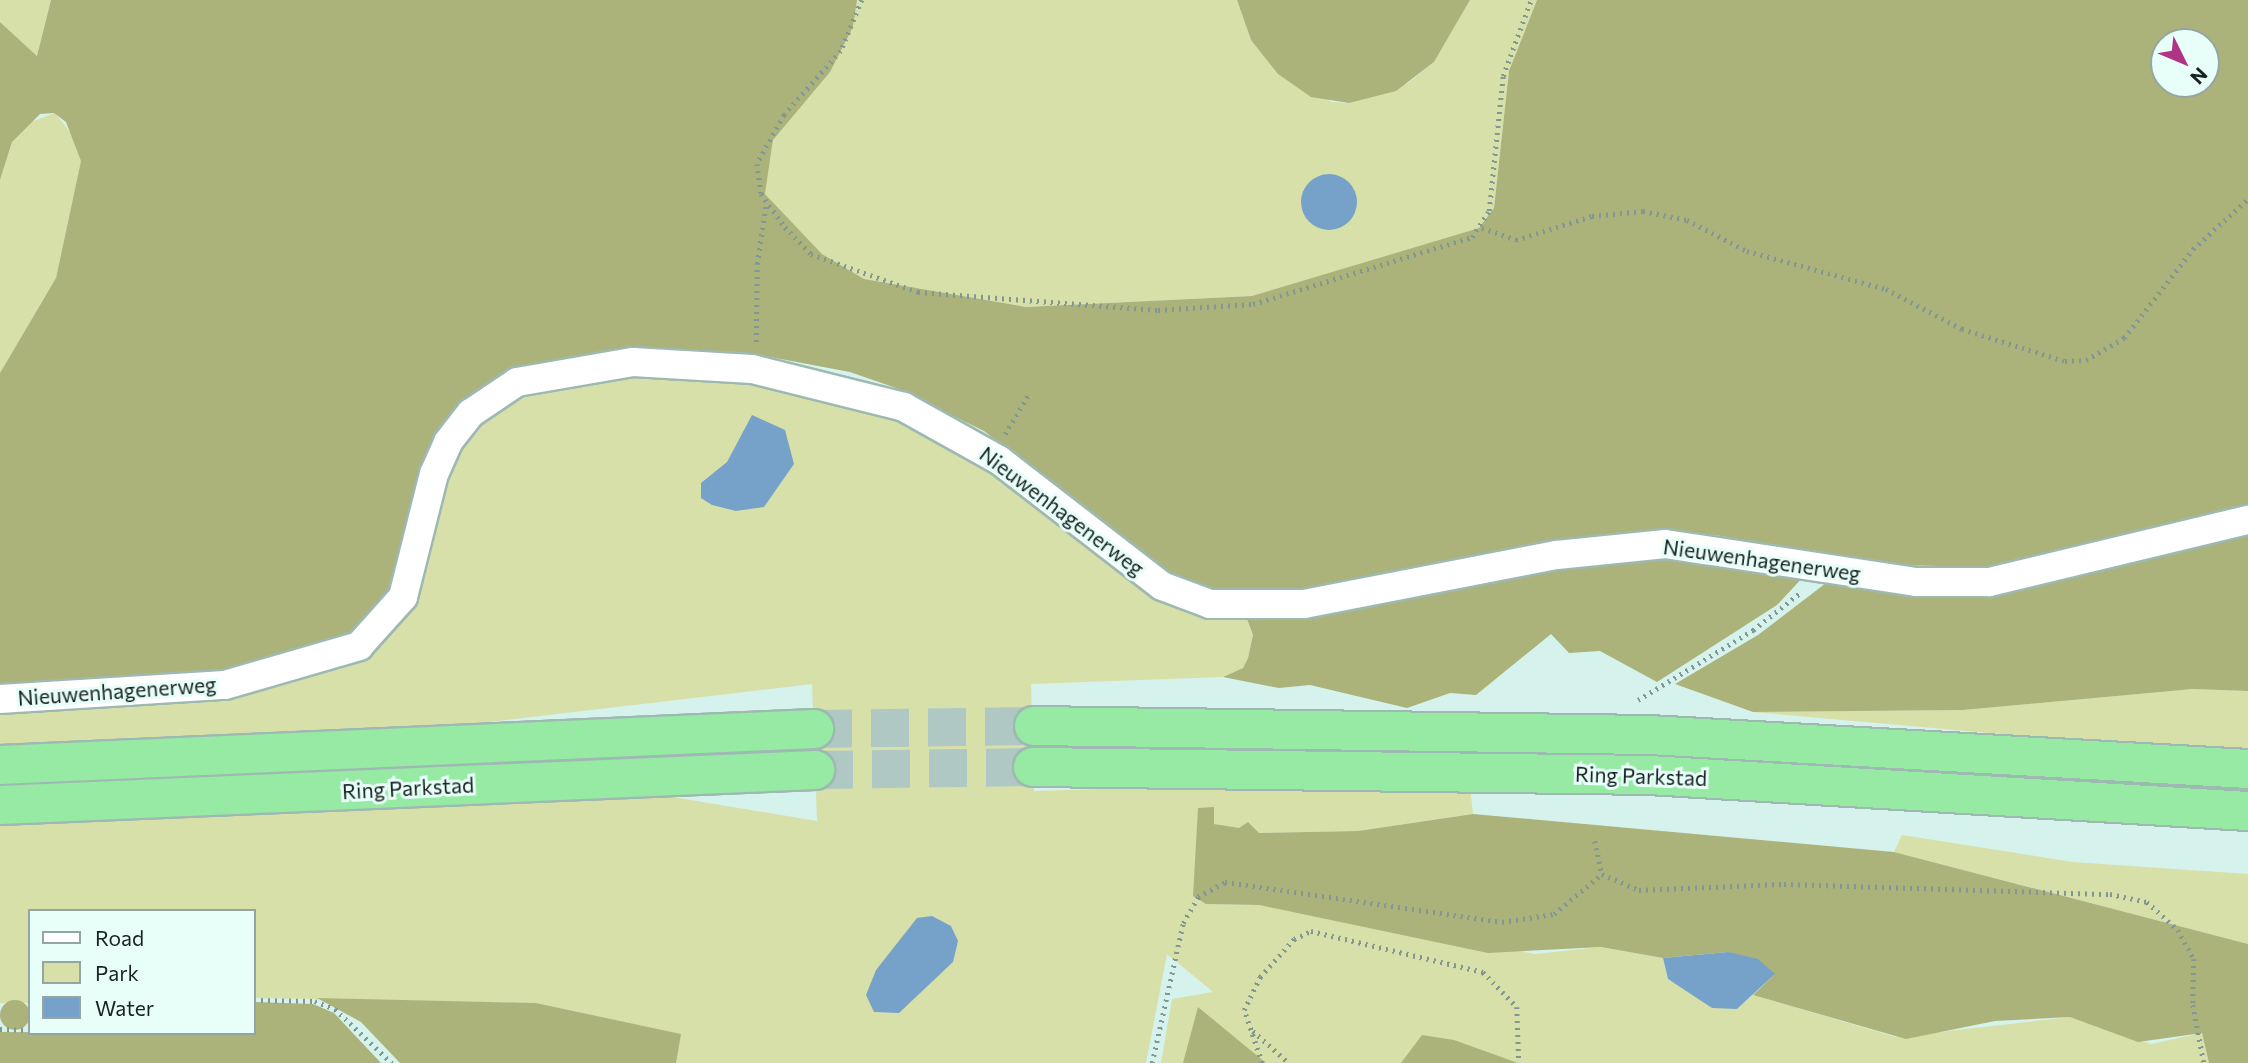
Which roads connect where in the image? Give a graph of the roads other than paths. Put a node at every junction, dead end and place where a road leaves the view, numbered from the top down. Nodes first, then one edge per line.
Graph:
1 (2248, 520) edge
2 (0, 699) edge
3 (1034, 726) tunnel mouth
4 (814, 729) tunnel mouth
5 (0, 765) edge
6 (1033, 767) tunnel mouth
7 (2248, 769) edge
8 (815, 770) tunnel mouth
9 (0, 804) edge
10 (2248, 811) edge

1 - 2 street, Nieuwenhagenerweg
3 - 7 highway, Ring Parkstad
4 - 5 highway, Ring Parkstad
6 - 10 highway, Ring Parkstad
8 - 9 highway, Ring Parkstad

